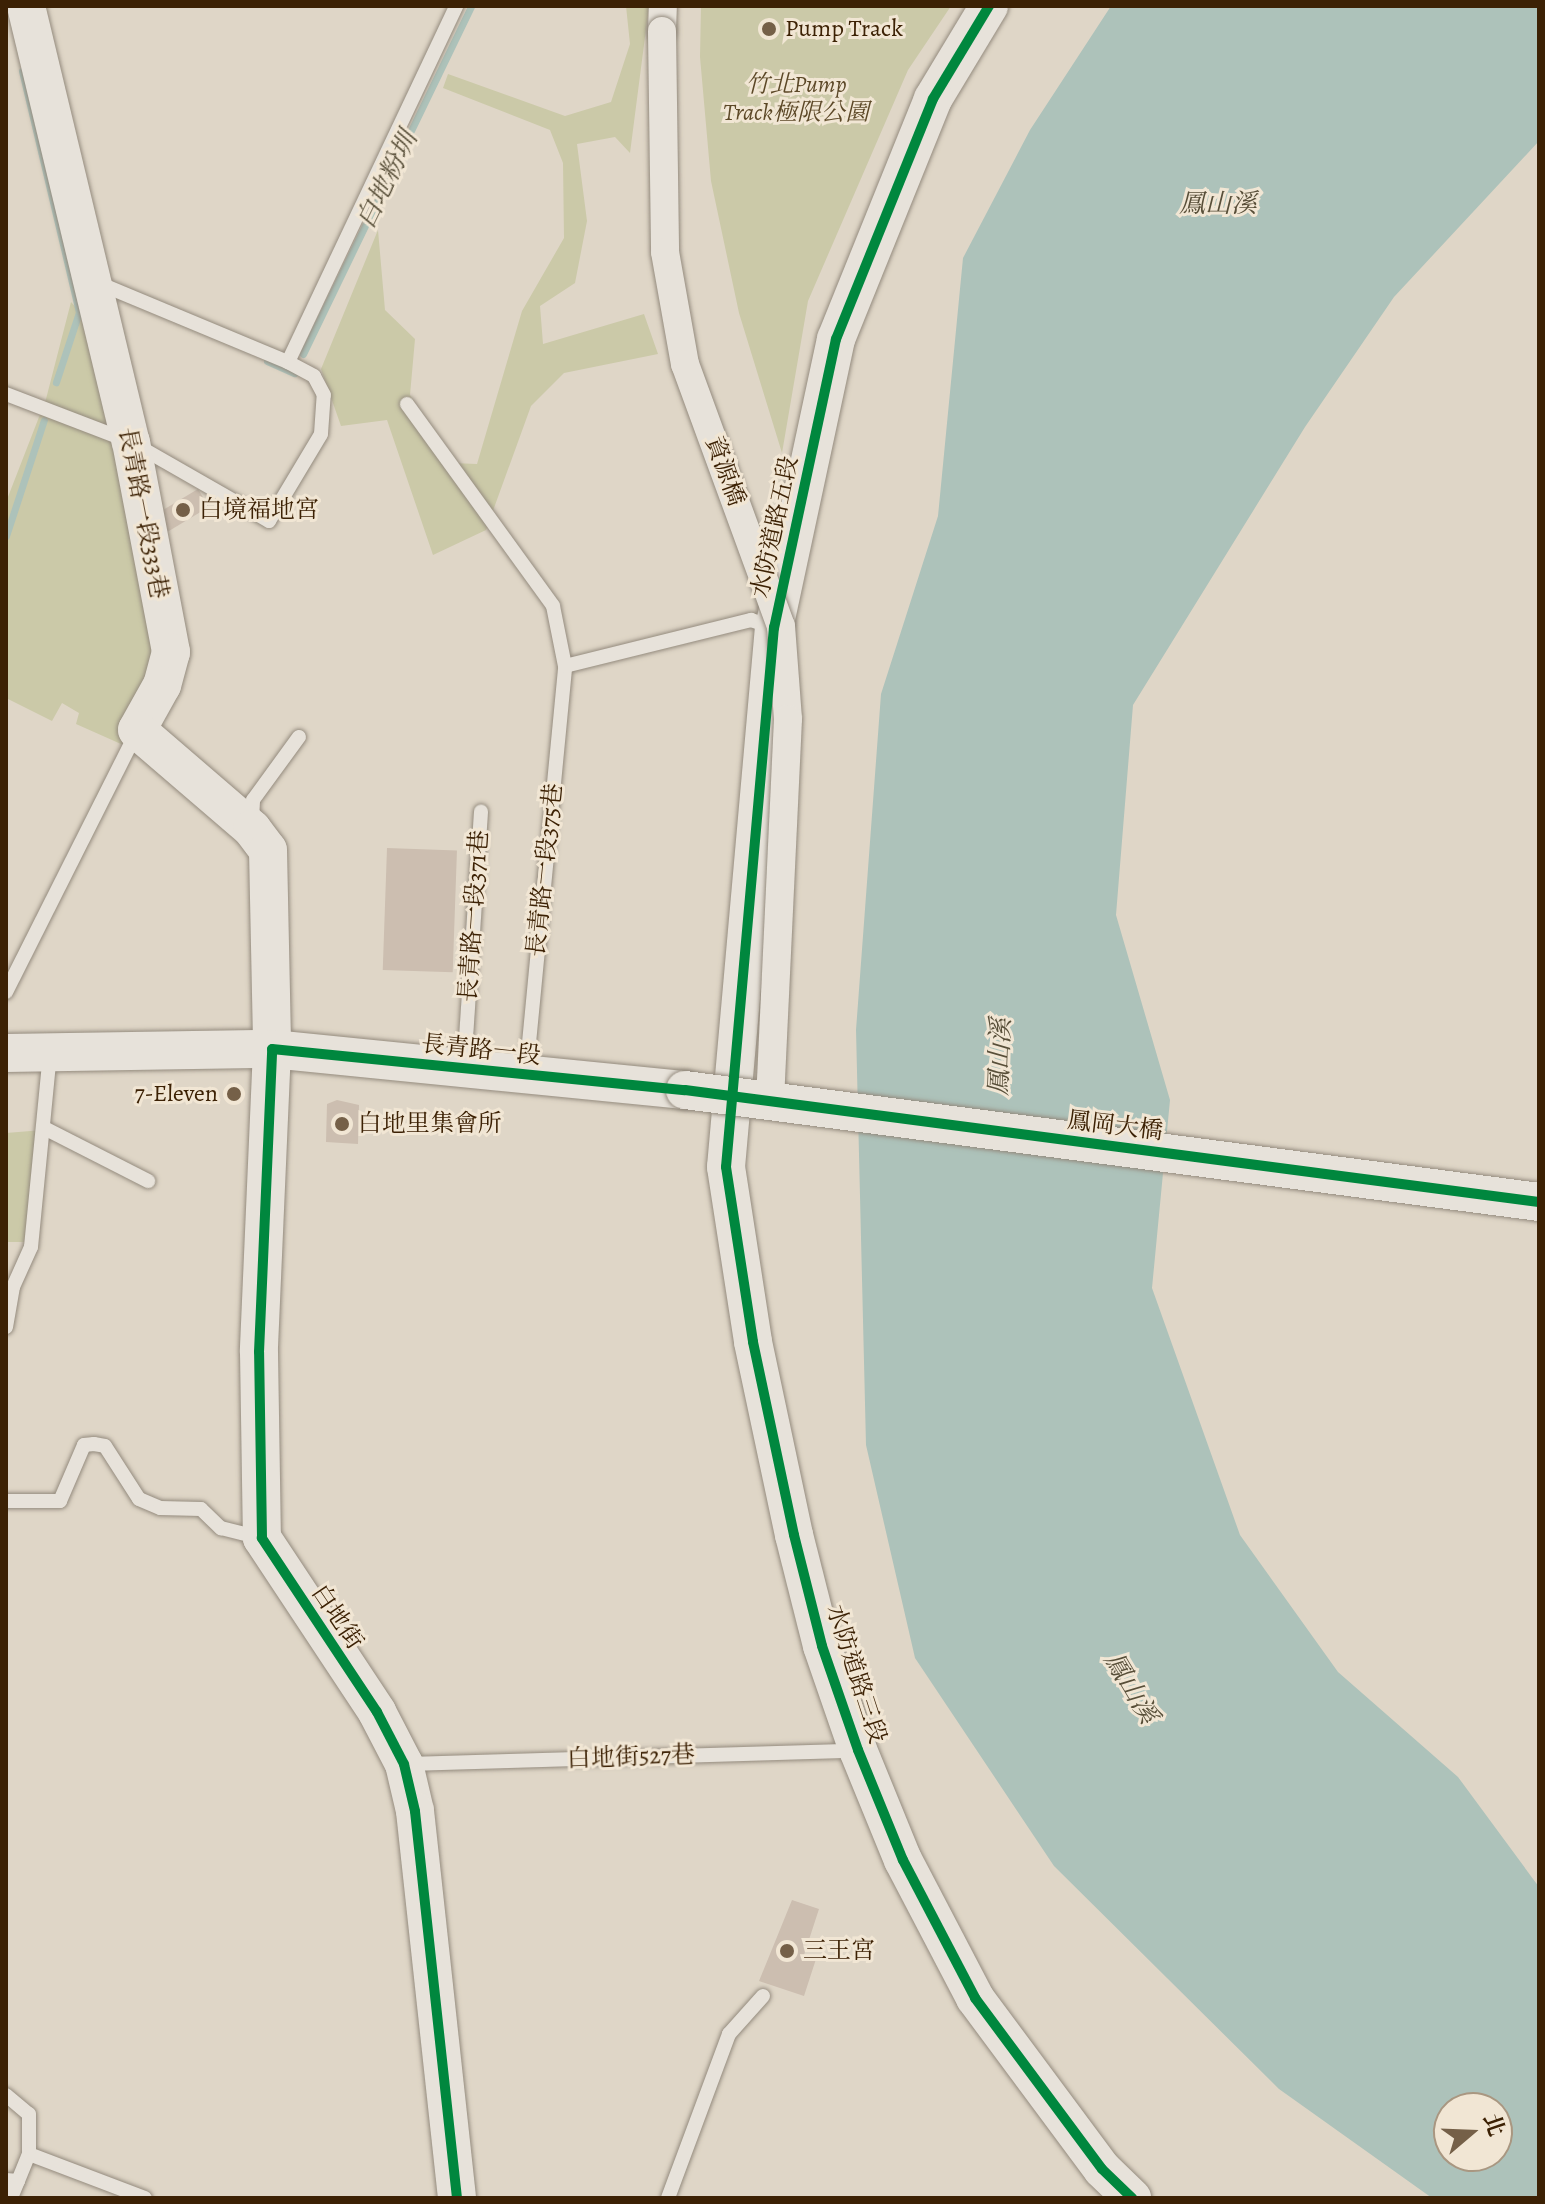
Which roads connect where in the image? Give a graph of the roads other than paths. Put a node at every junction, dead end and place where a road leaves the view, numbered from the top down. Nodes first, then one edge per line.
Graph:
1 (456, 6) edge
2 (989, 6) edge
3 (21, 12) edge
4 (662, 18) edge
5 (88, 279) junction
6 (288, 362) junction
7 (6, 394) edge
8 (407, 404) dead end
9 (131, 442) junction
10 (774, 627) junction
11 (565, 666) junction
12 (137, 730) junction
13 (299, 737) dead end
14 (481, 812) dead end
15 (252, 829) junction
16 (6, 992) edge
17 (272, 1049) junction
18 (50, 1052) junction
19 (6, 1053) edge
20 (464, 1068) junction
21 (526, 1074) junction
22 (685, 1090) joint
23 (732, 1091) joint
24 (770, 1102) junction
25 (44, 1128) junction
26 (148, 1181) dead end
27 (1539, 1202) edge
28 (6, 1327) edge
29 (6, 1501) edge
30 (262, 1538) junction
31 (858, 1750) junction
32 (404, 1764) junction
33 (763, 1996) dead end
34 (6, 2095) edge
35 (29, 2154) junction
36 (12, 2181) edge
37 (11, 2198) edge
38 (145, 2198) edge
39 (457, 2198) edge
40 (668, 2198) edge
41 (1132, 2198) edge

1 - 6 lane
2 - 10 street, 水防道路五段
3 - 5 street, 長青路一段333巷
4 - 24 street, 資源橋, bridge
5 - 6 lane
5 - 9 street, 長青路一段333巷
6 - 9 lane
7 - 9 lane
8 - 11 lane, 長青路一段375巷
9 - 12 street, 長青路一段333巷
10 - 11 lane
10 - 23 street, 水防道路五段
11 - 21 lane, 長青路一段375巷
12 - 15 street
12 - 16 lane, 長青路一段333巷
13 - 15 lane
14 - 20 lane, 長青路一段371巷
15 - 17 street
17 - 18 street, 長青路一段
17 - 20 street, 長青路一段
17 - 30 street
18 - 19 street, 長青路一段
18 - 25 lane
20 - 21 street, 長青路一段
21 - 22 street, 長青路一段
22 - 24 street, 鳳岡大橋, bridge
23 - 31 street, 水防道路三段
24 - 27 street, 鳳岡大橋, bridge
25 - 26 lane
25 - 28 lane
29 - 30 lane
30 - 32 street, 白地街
31 - 32 lane, 白地街527巷
31 - 41 street, 水防道路三段
32 - 39 street, 白地街
33 - 40 lane
34 - 35 lane
35 - 36 lane
35 - 38 lane
36 - 37 lane

